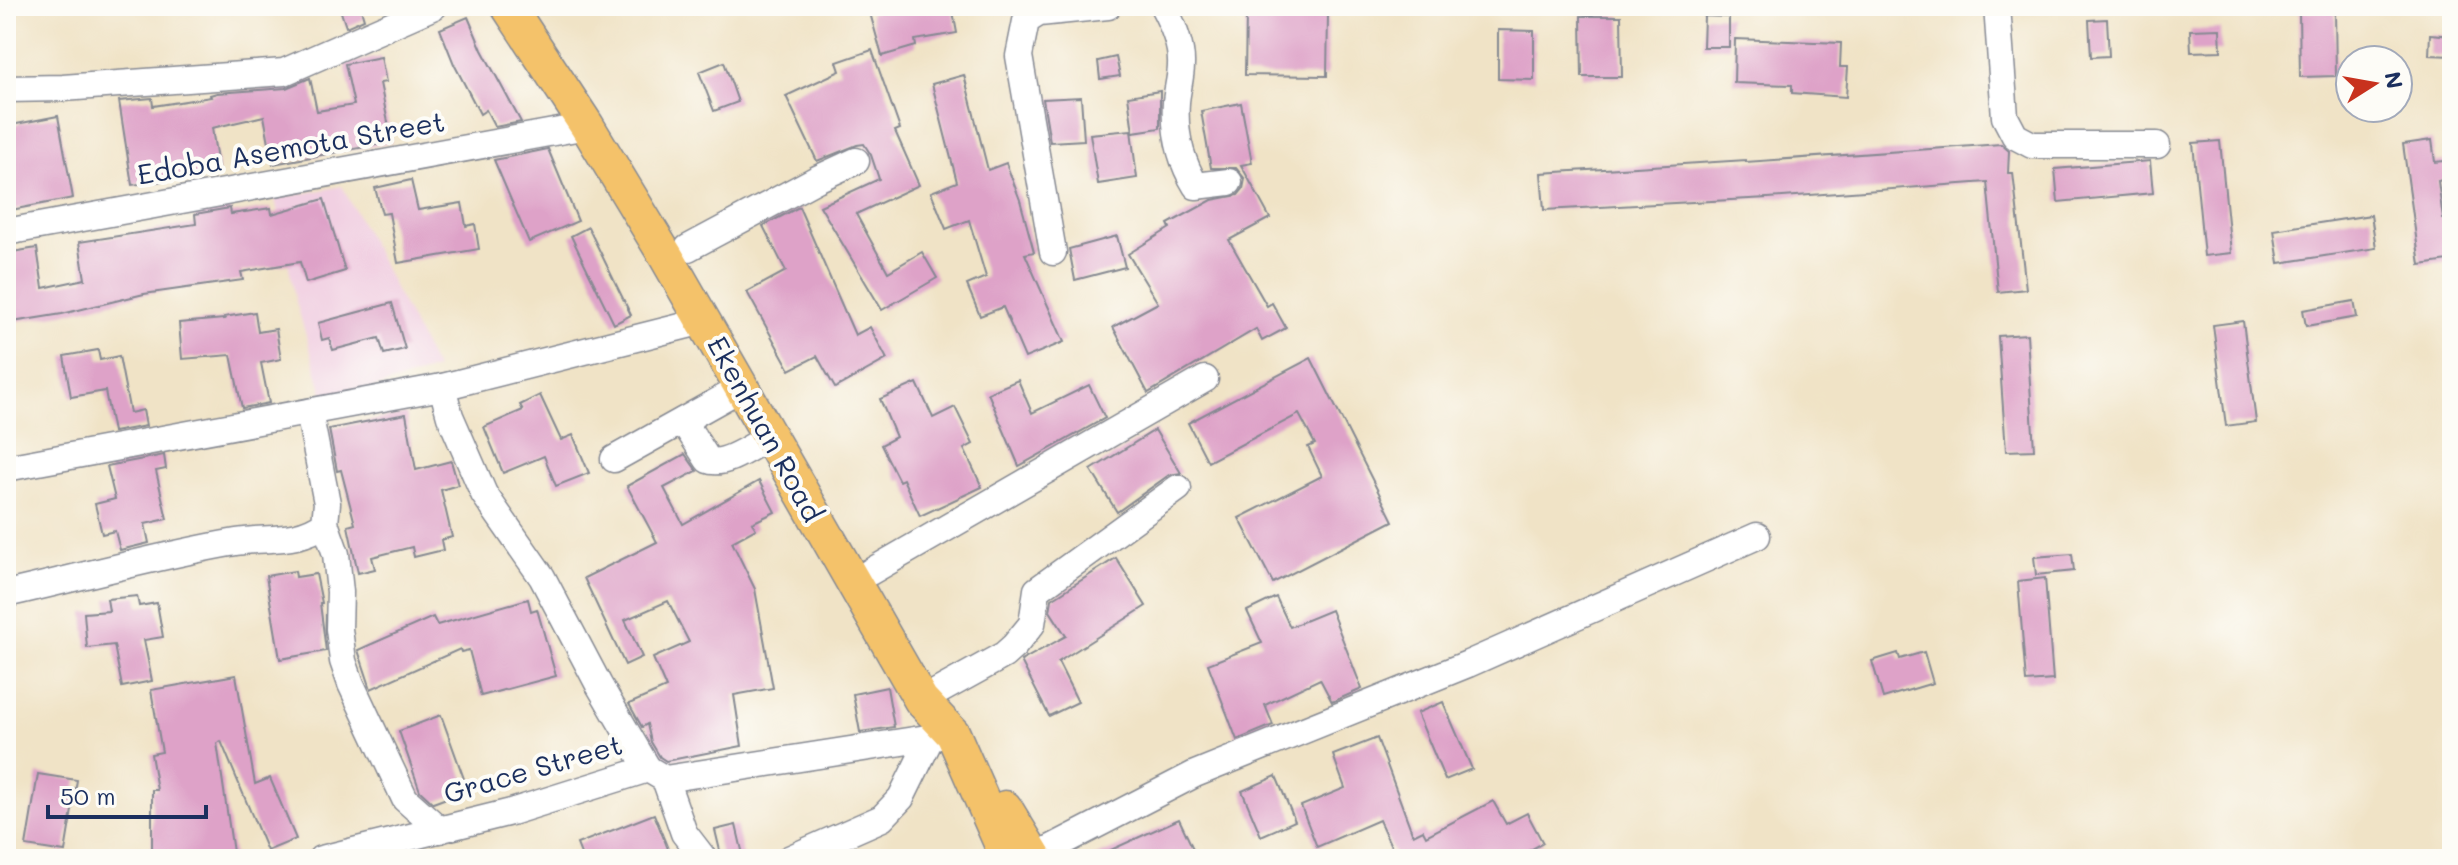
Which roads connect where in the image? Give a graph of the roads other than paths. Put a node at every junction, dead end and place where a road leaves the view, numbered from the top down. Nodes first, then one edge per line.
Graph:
1 (434, 6) edge
2 (508, 6) edge
3 (533, 6) edge
4 (1108, 6) edge
5 (1163, 6) edge
6 (1997, 6) edge
7 (6, 89) edge
8 (587, 126) junction
9 (2157, 145) dead end
10 (856, 161) dead end
11 (1229, 182) dead end
12 (6, 232) edge
13 (688, 248) junction
14 (1053, 252) dead end
15 (704, 321) junction
16 (1205, 379) dead end
17 (442, 387) junction
18 (743, 387) junction
19 (309, 412) junction
20 (683, 421) junction
21 (769, 437) junction
22 (614, 459) dead end
23 (6, 468) edge
24 (1178, 488) dead end
25 (325, 523) junction
26 (1757, 536) dead end
27 (870, 572) junction
28 (6, 594) edge
29 (937, 692) junction
30 (942, 737) junction
31 (657, 774) junction
32 (440, 830) junction
33 (392, 850) edge
34 (1026, 858) edge
35 (321, 859) edge
36 (704, 859) edge
37 (789, 859) edge

1 - 7 street
2 - 8 main road, Ekenhuan Road
3 - 13 main road, Ekenhuan Road
4 - 14 street
5 - 11 street
6 - 9 street
8 - 12 street, Edoba Asemota Street
8 - 15 main road, Ekenhuan Road
10 - 13 street
13 - 27 main road, Ekenhuan Road
15 - 17 street
15 - 18 main road, Ekenhuan Road
16 - 27 street
17 - 19 street
17 - 31 street
18 - 20 street
18 - 21 main road, Ekenhuan Road
19 - 23 street
19 - 25 street
20 - 21 street
20 - 22 street
21 - 30 main road, Ekenhuan Road
24 - 29 street
25 - 28 street
25 - 32 street
26 - 34 street
27 - 29 main road, Ekenhuan Road
29 - 34 main road, Ekenhuan Road
30 - 31 street, Grace Street
30 - 34 main road, Ekenhuan Road
30 - 37 street
31 - 32 street, Grace Street
31 - 36 street
32 - 33 street, Grace Street
33 - 35 street, Grace Street

